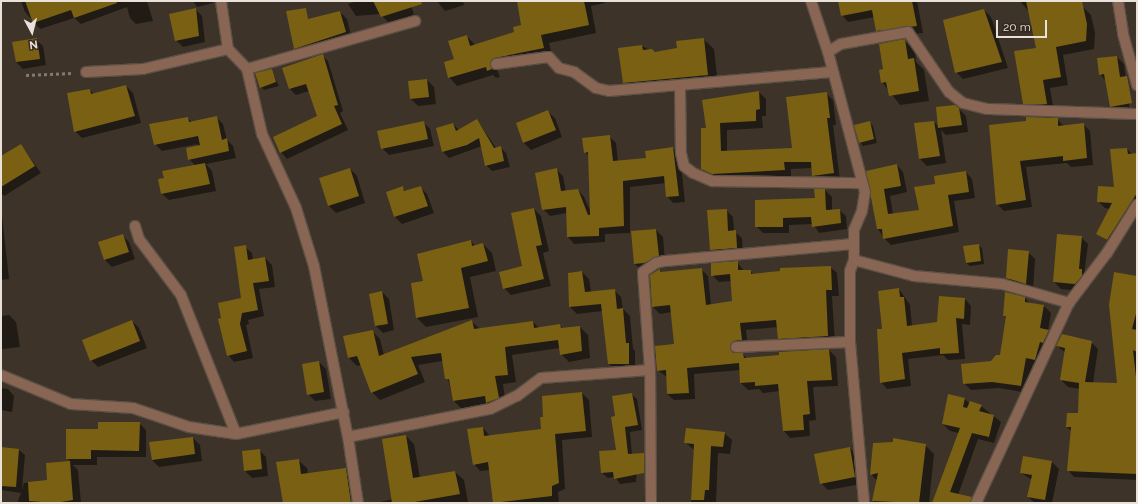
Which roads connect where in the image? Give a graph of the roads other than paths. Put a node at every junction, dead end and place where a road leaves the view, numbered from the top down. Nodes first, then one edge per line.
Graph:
1 (221, 1) edge
2 (811, 1) edge
3 (1118, 1) edge
4 (416, 21) dead end
5 (228, 49) junction
6 (828, 52) junction
7 (496, 64) dead end
8 (247, 69) junction
9 (86, 72) road end
10 (831, 72) junction
11 (680, 85) junction
12 (1137, 85) edge
13 (1137, 114) edge
14 (862, 183) junction
15 (1137, 205) edge
16 (135, 226) dead end
17 (852, 244) junction
18 (854, 260) junction
19 (1070, 303) junction
20 (850, 342) junction
21 (736, 347) dead end
22 (650, 370) junction
23 (1, 375) edge
24 (344, 412) junction
25 (236, 434) junction
26 (348, 437) junction
27 (358, 503) edge
28 (651, 503) edge
29 (864, 503) edge
30 (976, 503) edge

1 - 5 street
2 - 6 street
3 - 12 street
4 - 8 street
5 - 8 street
5 - 9 street
6 - 10 street
6 - 13 street
7 - 11 street
8 - 24 street
10 - 11 street
10 - 14 street
11 - 14 street
14 - 17 street
15 - 19 street
16 - 25 street
17 - 18 street
17 - 22 street
18 - 19 street
18 - 20 street
19 - 30 street
20 - 21 street
20 - 29 street
22 - 26 street
22 - 28 street
23 - 25 street
24 - 25 street
24 - 26 street
26 - 27 street

